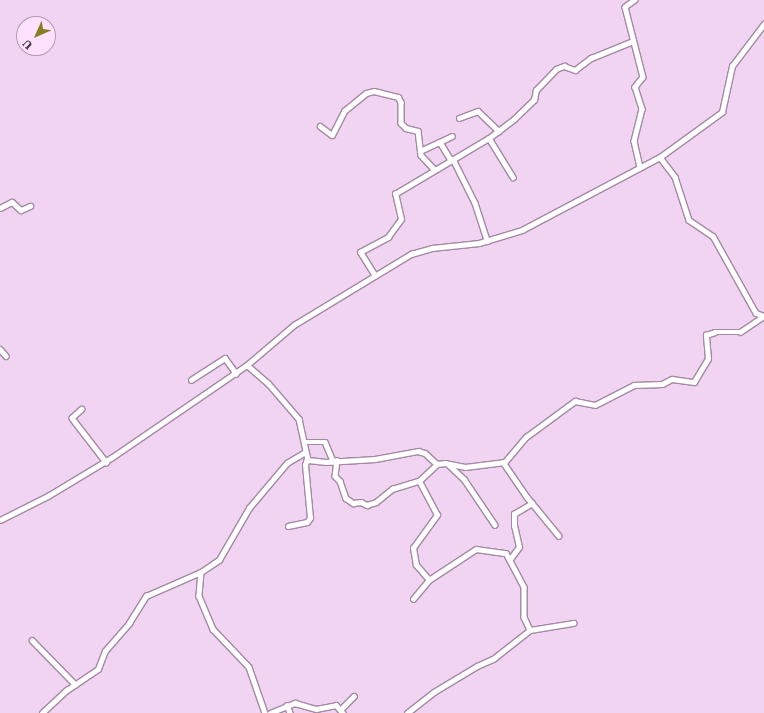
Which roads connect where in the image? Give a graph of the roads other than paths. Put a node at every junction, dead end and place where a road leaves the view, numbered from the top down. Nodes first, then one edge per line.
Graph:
1 (635, 0) edge
2 (764, 24) edge
3 (633, 41) junction
4 (459, 118) dead end
5 (320, 126) dead end
6 (499, 131) junction
7 (452, 136) dead end
8 (489, 138) junction
9 (440, 142) junction
10 (420, 150) junction
11 (660, 157) junction
12 (452, 160) junction
13 (640, 167) junction
14 (434, 169) junction
15 (513, 177) dead end
16 (30, 206) dead end
17 (0, 208) edge
18 (487, 241) junction
19 (375, 276) junction
20 (764, 316) edge
21 (0, 349) edge
22 (6, 356) dead end
23 (247, 365) junction
24 (236, 373) junction
25 (191, 380) dead end
26 (82, 409) dead end
27 (304, 442) junction
28 (305, 452) junction
29 (307, 459) junction
30 (335, 461) junction
31 (106, 462) junction
32 (447, 463) junction
33 (504, 463) junction
34 (437, 464) junction
35 (419, 480) junction
36 (532, 504) junction
37 (0, 520) edge
38 (495, 525) dead end
39 (288, 526) dead end
40 (559, 536) dead end
41 (510, 558) junction
42 (201, 572) junction
43 (429, 580) junction
44 (413, 598) dead end
45 (573, 623) dead end
46 (530, 630) junction
47 (32, 640) dead end
48 (75, 684) junction
49 (354, 696) dead end
50 (287, 705) junction
51 (342, 711) edge
52 (42, 713) edge
53 (264, 713) edge
54 (270, 713) edge
55 (290, 713) edge
56 (407, 713) edge

1 - 3 street
2 - 11 street
3 - 6 street
3 - 13 street
4 - 6 street
5 - 10 street
6 - 8 street
7 - 9 street
8 - 12 street
8 - 15 street
9 - 10 street
9 - 12 street
10 - 14 street
11 - 13 street
11 - 20 street
12 - 14 street
12 - 18 street
13 - 18 street
14 - 19 street
16 - 17 street
18 - 19 street
19 - 23 street
20 - 33 street
21 - 22 street
23 - 24 street
23 - 27 street
24 - 25 street
24 - 31 street
26 - 31 street
27 - 28 street
27 - 30 street
28 - 29 street
28 - 42 street
29 - 30 street
29 - 39 street
30 - 34 street
30 - 35 street
31 - 37 street
32 - 33 street
32 - 34 street
32 - 38 street
33 - 36 street
34 - 35 street
35 - 43 street
36 - 40 street
36 - 41 street
41 - 43 street
41 - 46 street
42 - 48 street
42 - 53 street
43 - 44 street
45 - 46 street
46 - 56 street
47 - 48 street
48 - 52 street
49 - 51 street
50 - 51 street
50 - 54 street
50 - 55 street

